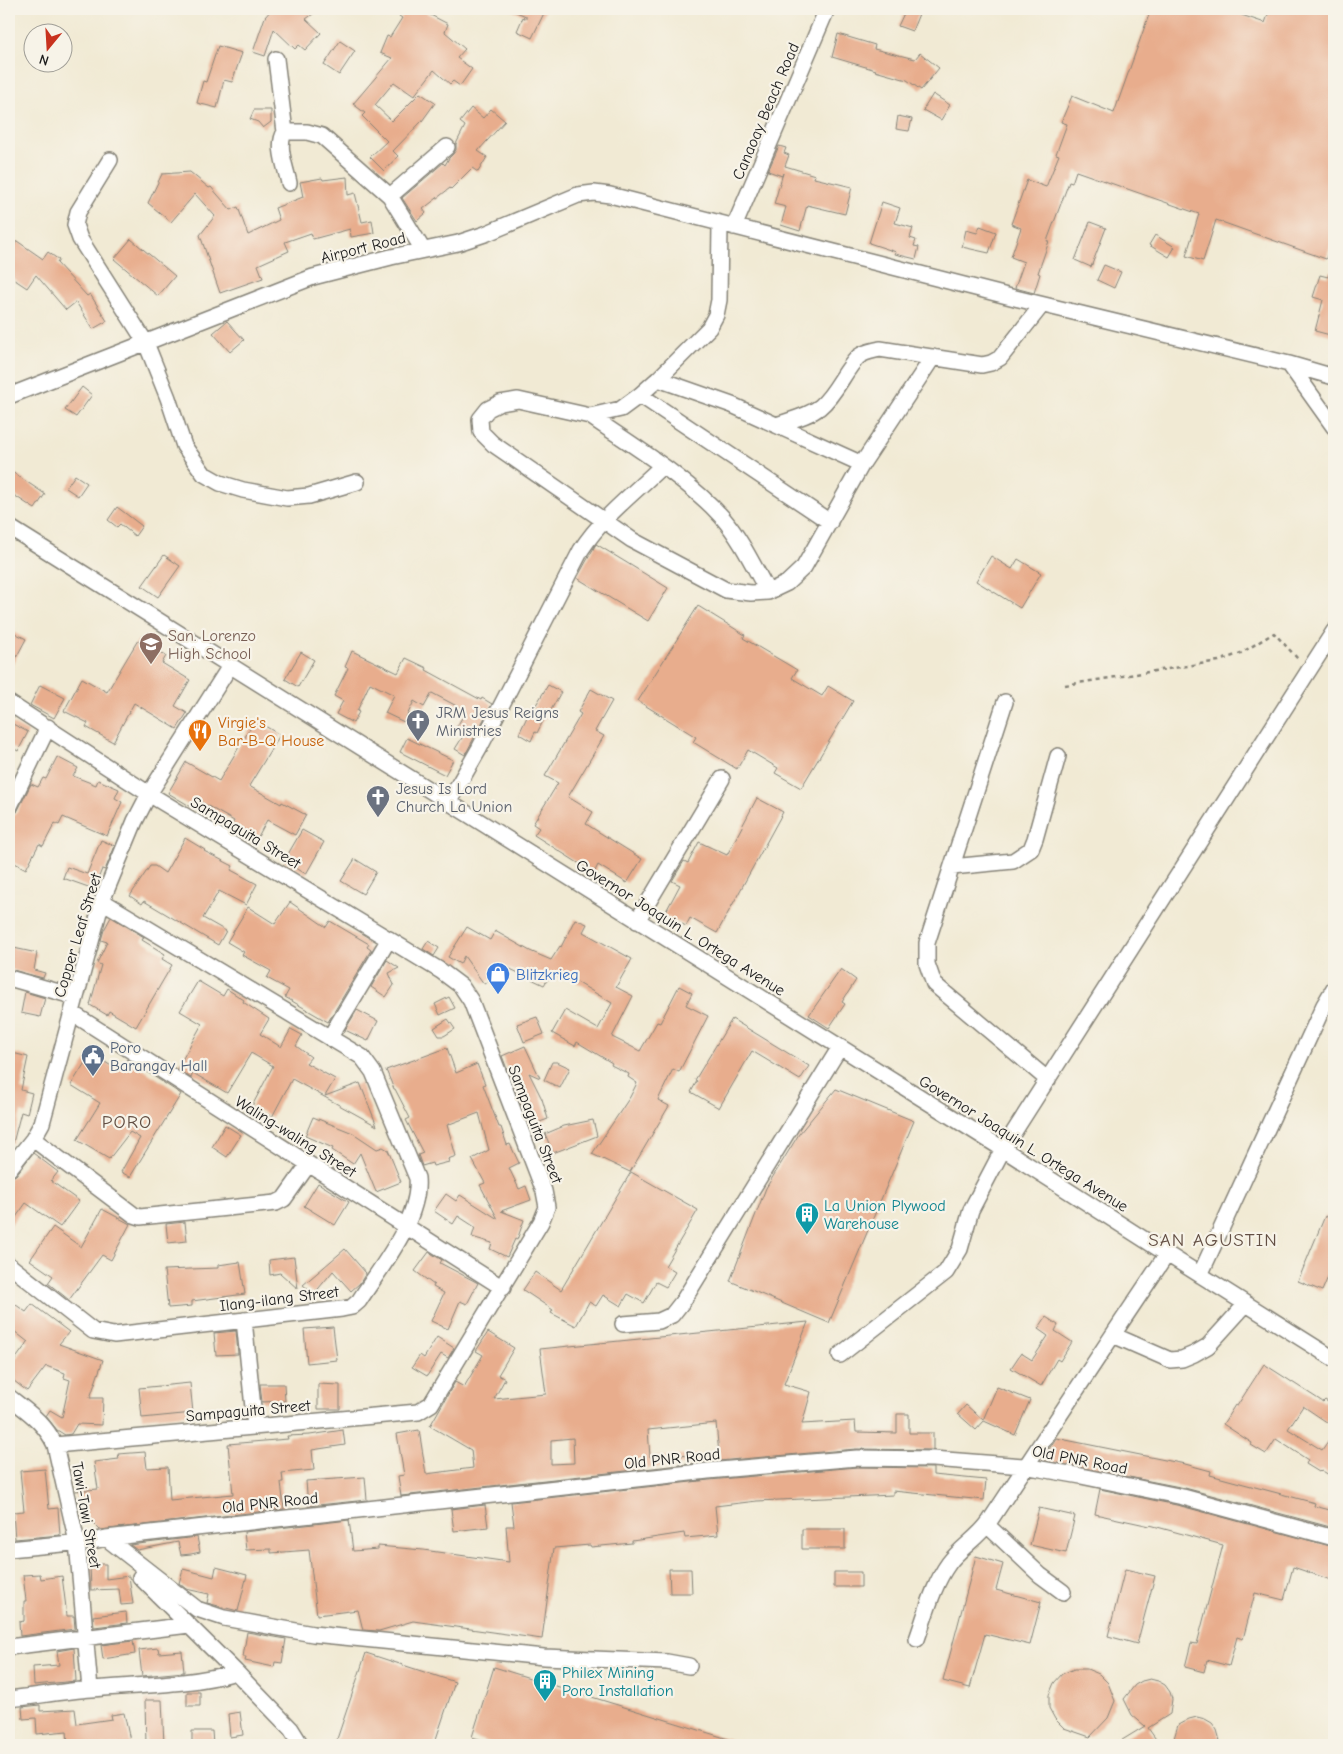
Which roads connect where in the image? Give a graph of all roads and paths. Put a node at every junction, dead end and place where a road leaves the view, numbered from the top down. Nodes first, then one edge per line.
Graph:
1 (827, 9) edge
2 (276, 59) dead end
3 (285, 132) junction
4 (447, 147) dead end
5 (110, 160) dead end
6 (289, 183) dead end
7 (390, 196) junction
8 (727, 225) junction
9 (423, 250) junction
10 (1042, 305) junction
11 (146, 343) junction
12 (933, 357) junction
13 (1289, 364) junction
14 (1334, 377) edge
15 (658, 380) junction
16 (640, 395) junction
17 (9, 396) edge
18 (590, 416) junction
19 (776, 425) junction
20 (1334, 427) edge
21 (862, 464) junction
22 (662, 466) junction
23 (357, 482) dead end
24 (604, 520) junction
25 (830, 522) junction
26 (9, 527) edge
27 (768, 592) junction
28 (1334, 631) edge
29 (230, 666) junction
30 (1309, 671) junction
31 (1065, 685) dead end
32 (1005, 702) dead end
33 (9, 703) edge
34 (48, 727) junction
35 (1058, 756) dead end
36 (722, 779) dead end
37 (149, 794) junction
38 (448, 803) junction
39 (9, 808) edge
40 (952, 868) junction
41 (102, 901) junction
42 (637, 921) junction
43 (389, 939) junction
44 (9, 978) edge
45 (1334, 988) edge
46 (76, 997) junction
47 (72, 1013) junction
48 (330, 1037) junction
49 (840, 1047) junction
50 (1048, 1080) junction
51 (33, 1139) junction
52 (1003, 1149) junction
53 (308, 1165) junction
54 (9, 1169) edge
55 (407, 1226) junction
56 (1167, 1254) junction
57 (9, 1265) edge
58 (1200, 1275) junction
59 (503, 1288) junction
60 (1246, 1304) junction
61 (244, 1320) junction
62 (622, 1324) dead end
63 (1113, 1334) junction
64 (840, 1356) dead end
65 (1334, 1359) edge
66 (9, 1397) edge
67 (255, 1427) junction
68 (56, 1445) junction
69 (1024, 1466) junction
70 (987, 1525) junction
71 (1334, 1538) edge
72 (100, 1540) junction
73 (77, 1542) junction
74 (9, 1549) edge
75 (1062, 1592) dead end
76 (189, 1625) junction
77 (86, 1637) junction
78 (917, 1640) dead end
79 (9, 1647) edge
80 (689, 1666) dead end
81 (236, 1672) junction
82 (90, 1689) junction
83 (9, 1699) edge
84 (301, 1745) edge

1 - 8 street, Canaoay Beach Road
2 - 3 street
3 - 6 street
3 - 7 street
4 - 7 street
5 - 11 street
7 - 9 street
8 - 9 street, Airport Road
8 - 10 street, Airport Road
8 - 15 street
9 - 11 street, Airport Road
10 - 12 street
10 - 13 street, Airport Road
11 - 17 street, Airport Road
11 - 23 street
12 - 19 street
12 - 21 street
13 - 14 street, Airport Road
13 - 20 street
15 - 16 street
15 - 19 street
16 - 18 street
16 - 25 street
18 - 22 street
18 - 24 street
19 - 21 street
21 - 25 street
22 - 24 street
22 - 27 street
24 - 27 street
24 - 38 street
25 - 27 street
26 - 29 street, Governor Joaquin L. Ortega Avenue
28 - 30 street
29 - 37 street, Copper Leaf Street
29 - 38 street, Governor Joaquin L. Ortega Avenue
30 - 31 path
30 - 50 street
32 - 40 street
33 - 34 street, Sampaguita Street
34 - 37 street, Sampaguita Street
34 - 39 street
35 - 40 street
36 - 42 street
37 - 41 street, Copper Leaf Street
37 - 43 street, Sampaguita Street
38 - 42 street, Governor Joaquin L. Ortega Avenue
40 - 50 street
41 - 46 street, Copper Leaf Street
41 - 48 street, Ilang-ilang Street
42 - 49 street, Governor Joaquin L. Ortega Avenue
43 - 48 street
43 - 59 street, Sampaguita Street
44 - 46 street
45 - 58 street
46 - 47 street, Copper Leaf Street
47 - 51 street, Copper Leaf Street
47 - 53 street, Waling-waling Street
48 - 55 street, Ilang-ilang Street
49 - 52 street, Governor Joaquin L. Ortega Avenue
49 - 62 street
50 - 52 street
51 - 53 street
51 - 54 street, Copper Leaf Street
52 - 56 street, Governor Joaquin L. Ortega Avenue
52 - 64 street
53 - 55 street, Waling-waling Street
55 - 59 street, Waling-waling Street
55 - 61 street, Ilang-ilang Street
56 - 58 street, Governor Joaquin L. Ortega Avenue
56 - 63 street
57 - 61 street, Ilang-ilang Street
58 - 60 street, Governor Joaquin L. Ortega Avenue
59 - 67 street, Sampaguita Street
60 - 63 street
60 - 65 street, Governor Joaquin L. Ortega Avenue
61 - 67 street
63 - 69 street
66 - 68 street, Tawi-Tawi Street
67 - 68 street, Sampaguita Street
68 - 73 street, Tawi-Tawi Street
69 - 70 street
69 - 71 street, Old PNR Road
69 - 72 street, Old PNR Road
70 - 75 street
70 - 78 street
72 - 73 street, Old PNR Road
72 - 76 street
72 - 80 street
73 - 74 street, Old PNR Road
73 - 77 street, Tawi-Tawi Street
76 - 77 street
76 - 81 street
77 - 79 street
77 - 82 street, Tawi-Tawi Street
81 - 82 street
81 - 84 street
82 - 83 street

